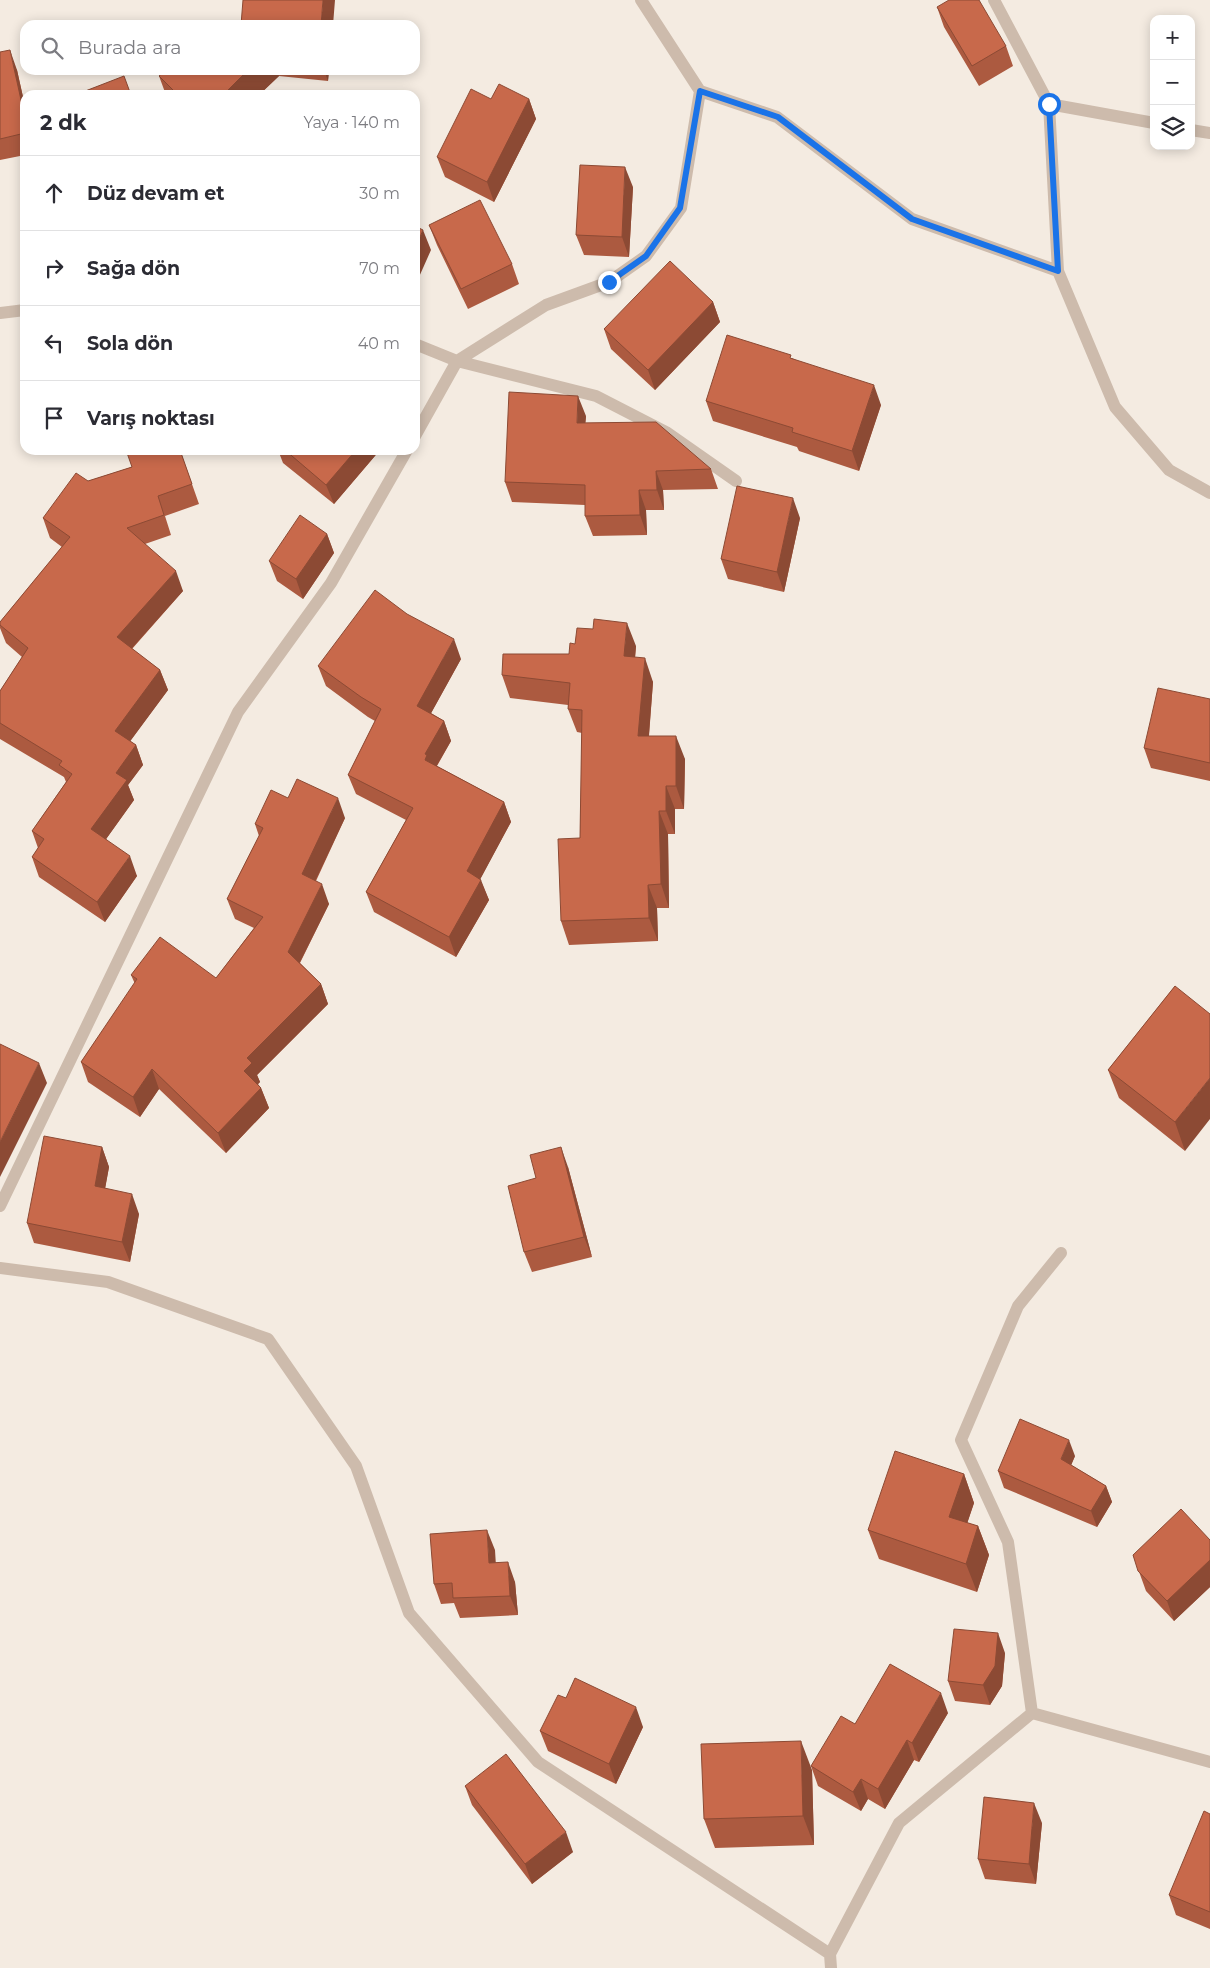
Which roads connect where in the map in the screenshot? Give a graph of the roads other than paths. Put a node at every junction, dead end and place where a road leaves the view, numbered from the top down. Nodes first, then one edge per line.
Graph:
1 (641, 0) edge
2 (994, 0) edge
3 (700, 91) junction
4 (1049, 104) junction
5 (1150, 122) edge
6 (1195, 131) edge
7 (1210, 133) edge
8 (1058, 271) junction
9 (20, 311) edge
10 (0, 313) edge
11 (420, 346) edge
12 (457, 361) junction
13 (420, 427) edge
14 (404, 455) edge
15 (736, 481) dead end
16 (1210, 493) edge
17 (0, 1206) edge
18 (1061, 1253) dead end
19 (0, 1268) edge
20 (1032, 1713) junction
21 (1210, 1762) edge
22 (830, 1954) junction
23 (831, 1968) edge

1 - 3 street
2 - 4 street
3 - 8 street
3 - 12 street
4 - 5 street
4 - 8 street
6 - 7 street
8 - 16 street
9 - 10 street
11 - 12 street
12 - 13 street
12 - 15 street
14 - 17 street
18 - 20 street
19 - 22 street
20 - 21 street
20 - 22 street
22 - 23 street

